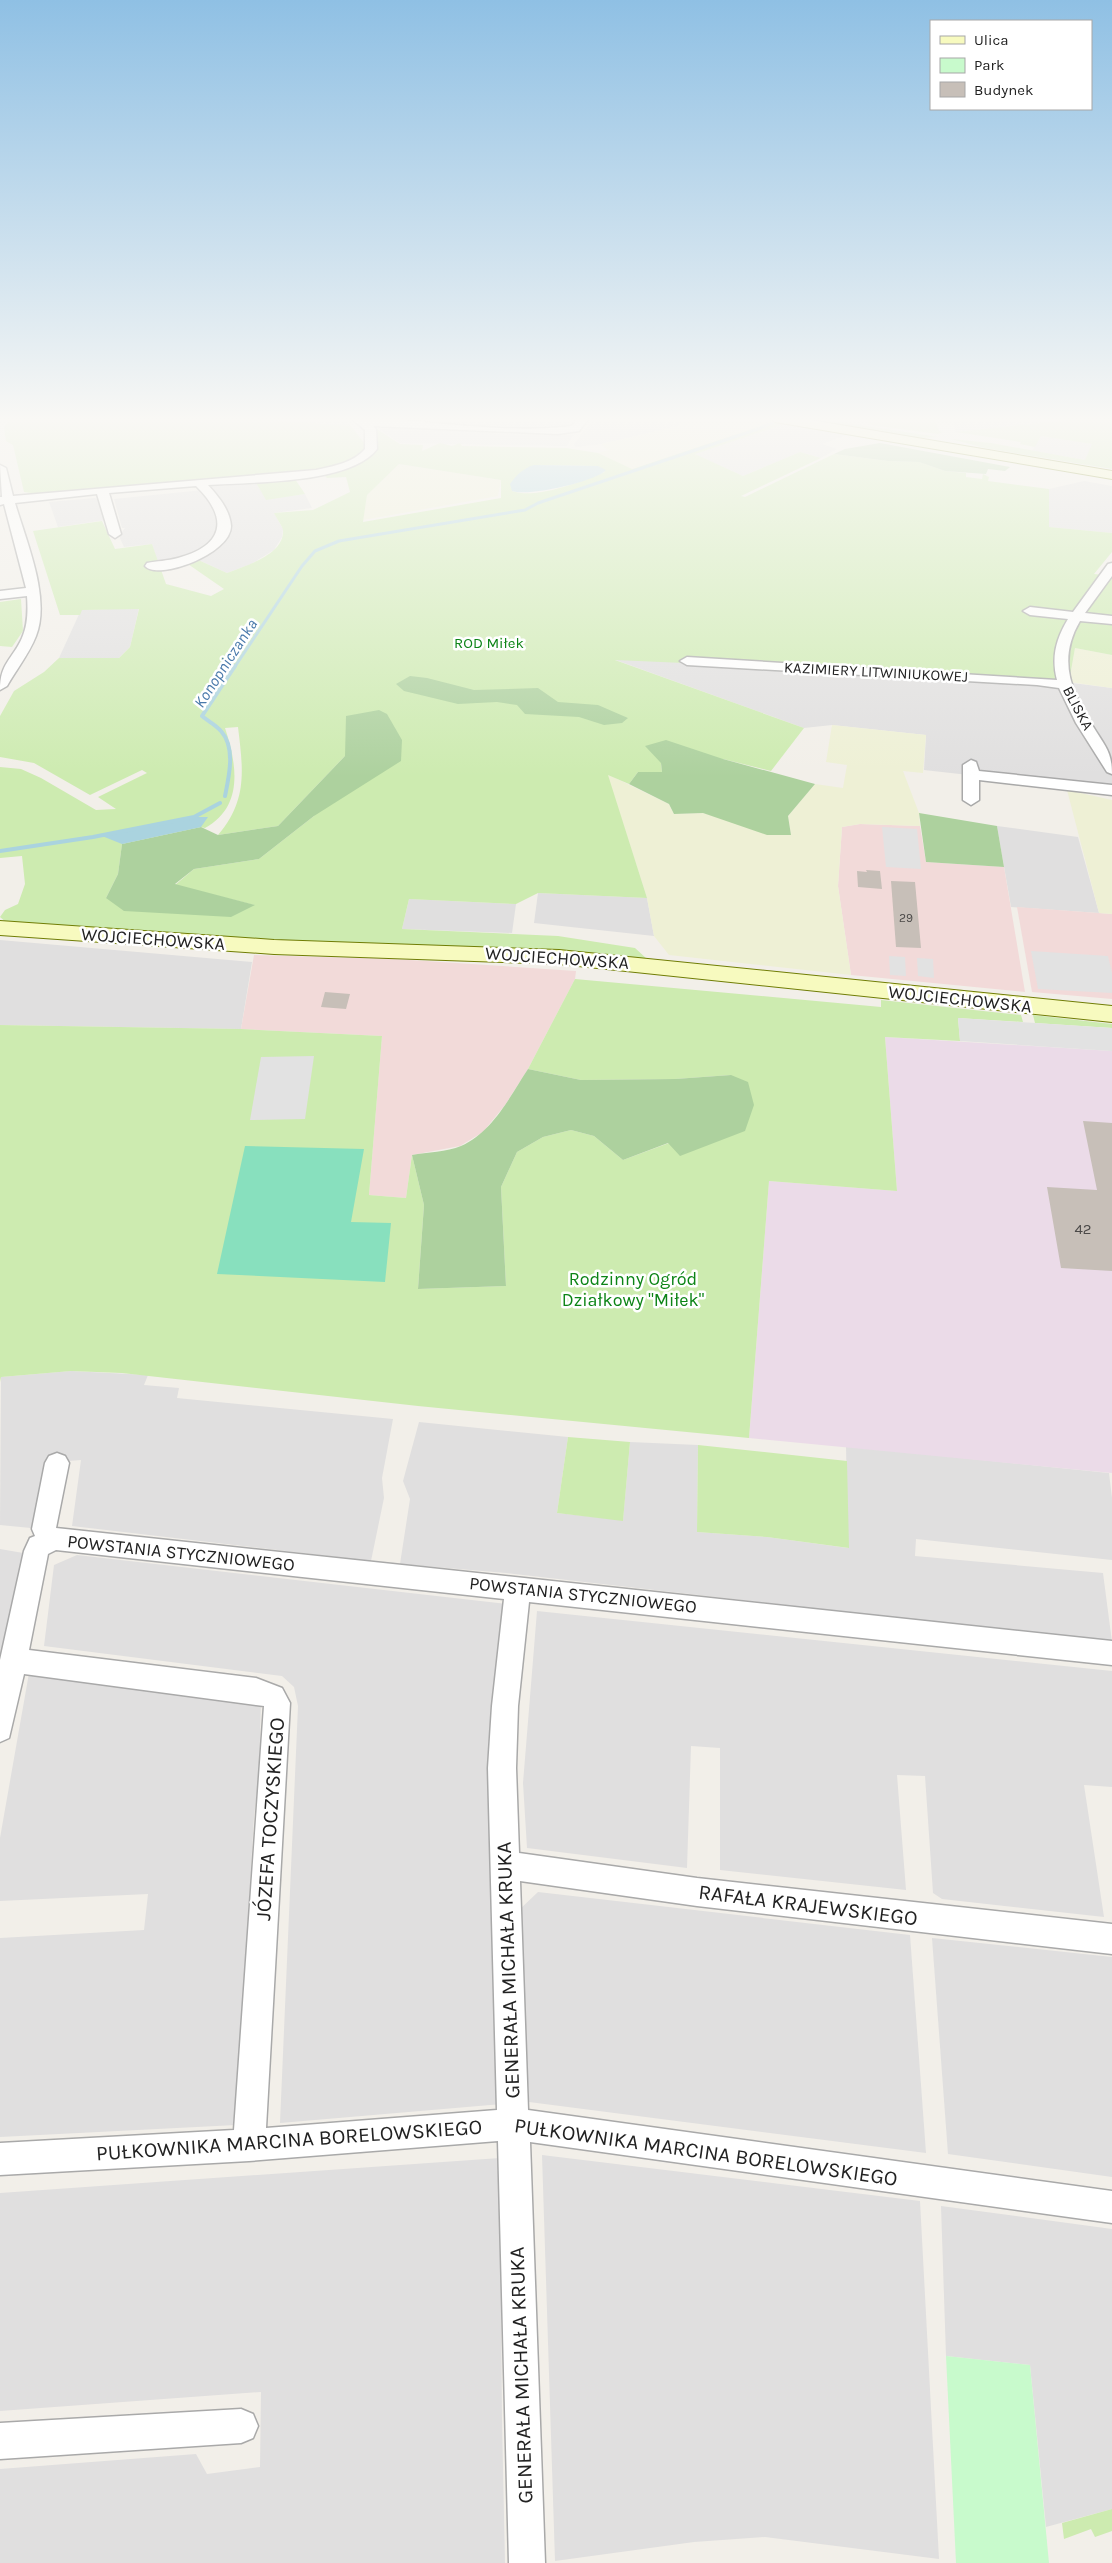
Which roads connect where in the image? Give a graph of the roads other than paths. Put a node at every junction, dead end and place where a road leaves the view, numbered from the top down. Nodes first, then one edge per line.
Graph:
1 (14, 538) edge
2 (221, 538) edge
3 (152, 566) dead end
4 (1112, 567) edge
5 (33, 591) junction
6 (0, 596) edge
7 (1030, 611) dead end
8 (1078, 616) junction
9 (1112, 620) edge
10 (687, 662) dead end
11 (1064, 685) junction
12 (0, 686) edge
13 (1112, 769) edge
14 (1112, 790) edge
15 (971, 800) dead end
16 (0, 928) edge
17 (1112, 1014) edge
18 (57, 1463) dead end
19 (49, 1534) junction
20 (518, 1588) junction
21 (1112, 1653) edge
22 (13, 1660) junction
23 (0, 1730) edge
24 (504, 1865) junction
25 (1112, 1939) edge
26 (514, 2124) junction
27 (249, 2146) junction
28 (0, 2159) edge
29 (1112, 2207) edge
30 (241, 2426) dead end
31 (0, 2441) edge
32 (527, 2563) edge

1 - 5 street
2 - 3 street
4 - 8 street, BLISKA
5 - 6 street
5 - 12 street
7 - 8 street
8 - 9 street
8 - 11 street, BLISKA
10 - 11 street, KAZIMIERY LITWINIUKOWEJ
11 - 13 street, BLISKA
14 - 15 street
16 - 17 street, WOJCIECHOWSKA
18 - 19 street
19 - 20 street, POWSTANIA STYCZNIOWEGO
19 - 22 street
20 - 21 street, POWSTANIA STYCZNIOWEGO
20 - 24 street, GENERAŁA MICHAŁA KRUKA
22 - 23 street
22 - 27 street, JÓZEFA TOCZYSKIEGO
24 - 25 street, RAFAŁA KRAJEWSKIEGO
24 - 26 street, GENERAŁA MICHAŁA KRUKA
26 - 27 street, PUŁKOWNIKA MARCINA BORELOWSKIEGO
26 - 29 street, PUŁKOWNIKA MARCINA BORELOWSKIEGO
26 - 32 street, GENERAŁA MICHAŁA KRUKA
27 - 28 street, PUŁKOWNIKA MARCINA BORELOWSKIEGO
30 - 31 street

